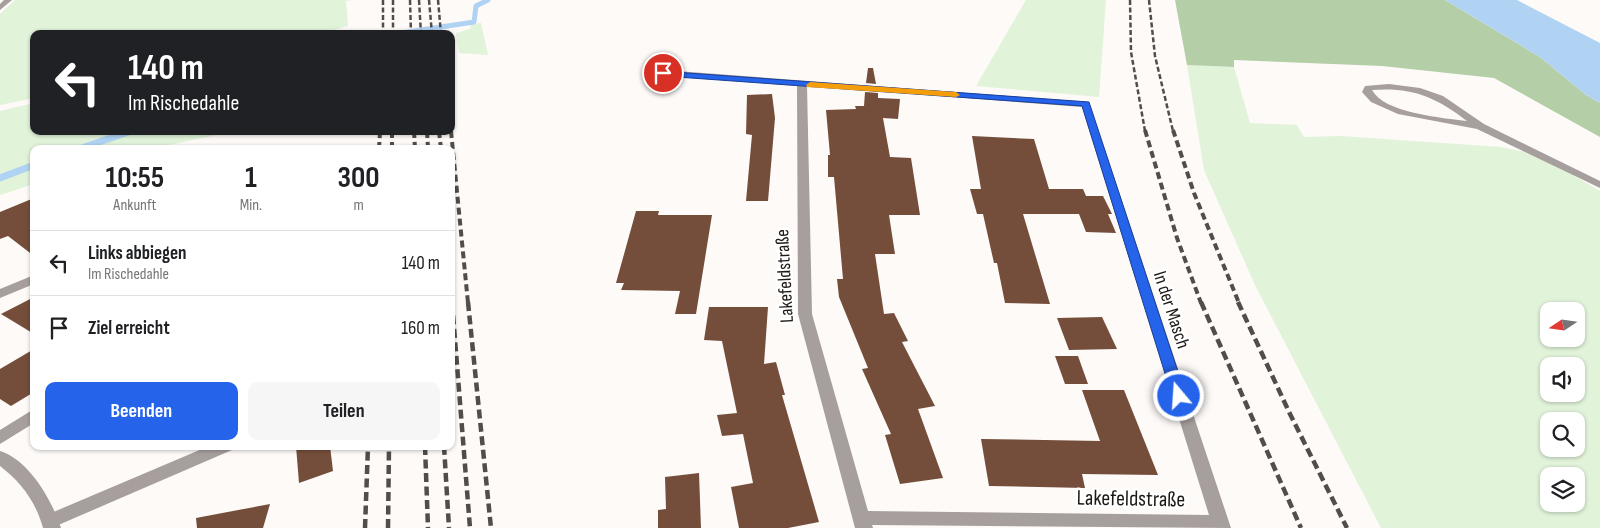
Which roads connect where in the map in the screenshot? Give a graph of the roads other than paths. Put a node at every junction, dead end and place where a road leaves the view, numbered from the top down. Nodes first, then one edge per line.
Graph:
1 (8, 0) edge
2 (0, 8) edge
3 (663, 73) dead end
4 (802, 84) junction
5 (1480, 126) junction
6 (1600, 185) edge
7 (30, 281) edge
8 (0, 294) edge
9 (30, 418) edge
10 (0, 438) edge
11 (217, 450) edge
12 (0, 457) edge
13 (863, 523) edge
14 (51, 525) edge
15 (1221, 525) edge

1 - 2 street
3 - 4 street
4 - 13 street, Lakefeldstraße
4 - 15 street, In der Masch
5 - 5 street
5 - 6 street
7 - 8 street
9 - 10 street
11 - 14 street
12 - 14 street
13 - 15 street, Lakefeldstraße

